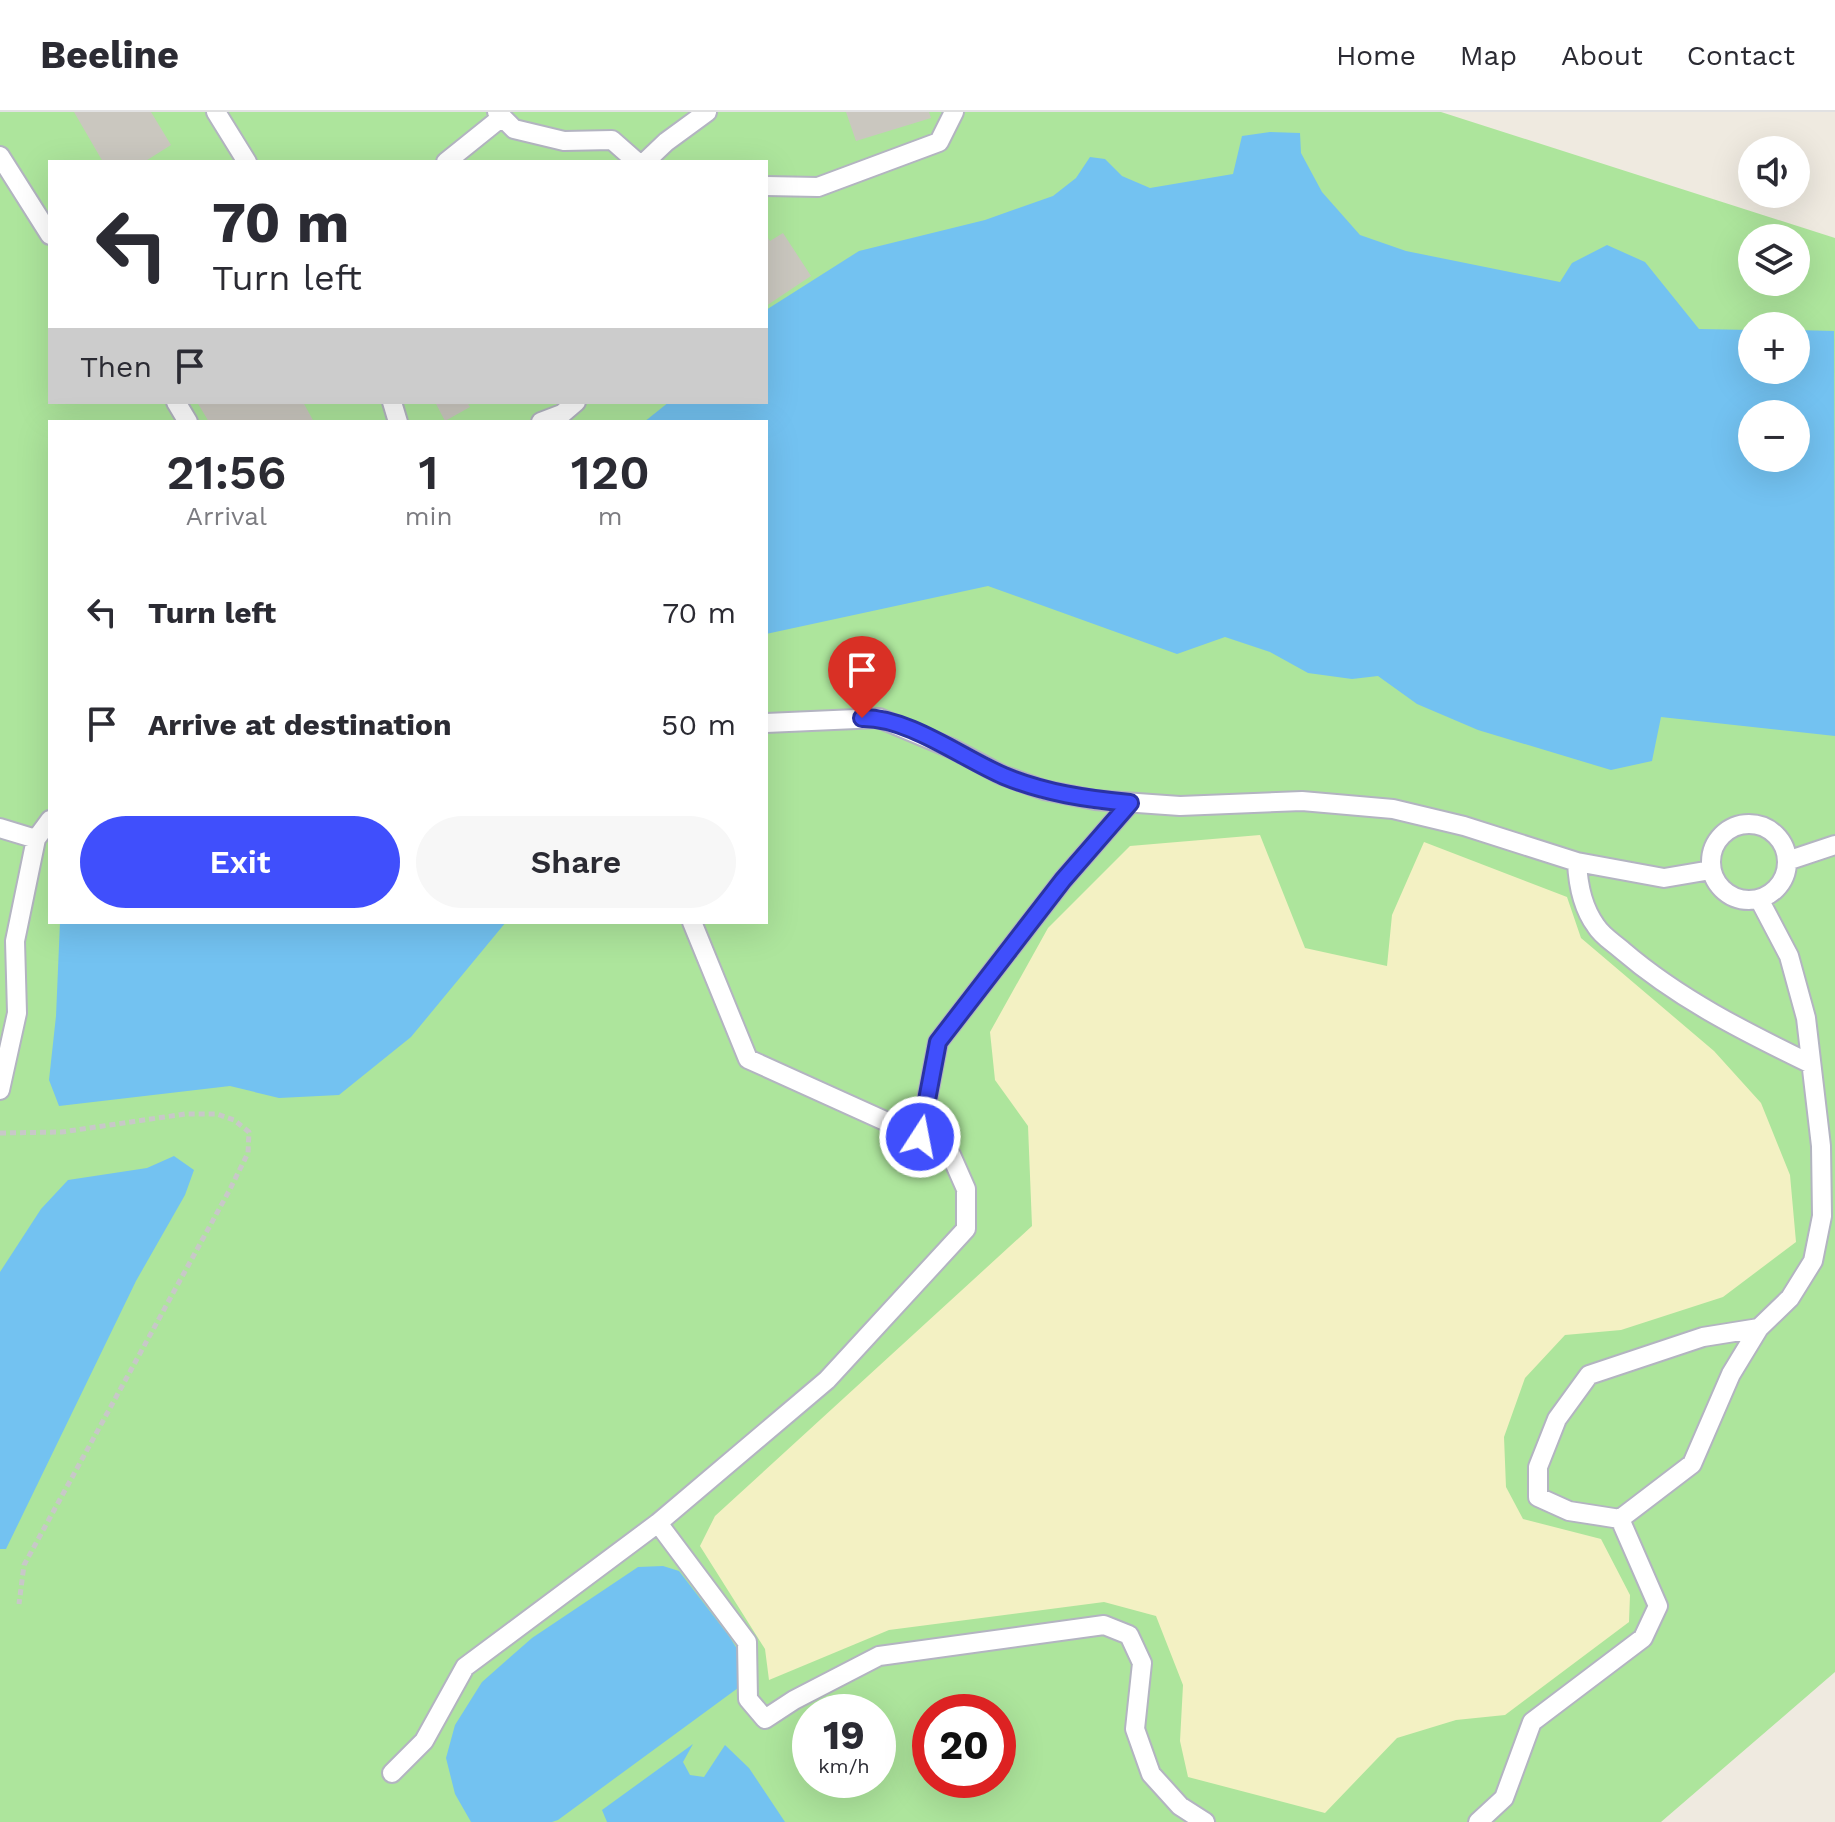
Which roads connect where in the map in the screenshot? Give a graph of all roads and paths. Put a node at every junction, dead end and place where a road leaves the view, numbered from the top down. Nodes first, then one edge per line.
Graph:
1 (216, 112) edge
2 (707, 112) edge
3 (954, 112) edge
4 (499, 115) edge
5 (0, 156) edge
6 (246, 160) edge
7 (448, 160) edge
8 (635, 160) edge
9 (647, 160) edge
10 (768, 186) edge
11 (48, 232) edge
12 (574, 404) edge
13 (546, 420) edge
14 (768, 723) edge
15 (1130, 803) junction
16 (48, 823) edge
17 (0, 828) edge
18 (36, 839) junction
19 (1835, 845) edge
20 (1787, 861) junction
21 (1577, 862) junction
22 (1711, 870) junction
23 (1759, 899) junction
24 (693, 924) edge
25 (1811, 1064) junction
26 (0, 1090) edge
27 (0, 1133) edge
28 (920, 1137) junction
29 (1759, 1328) junction
30 (1620, 1519) junction
31 (658, 1523) junction
32 (19, 1604) dead end
33 (392, 1773) dead end
34 (1205, 1822) edge
35 (1478, 1822) edge

1 - 6 lane
2 - 9 lane
3 - 10 lane
4 - 7 lane
4 - 8 lane
5 - 11 lane
12 - 13 lane
14 - 15 lane
15 - 21 lane
15 - 28 lane
16 - 18 lane
17 - 18 lane
18 - 26 lane
19 - 20 lane
20 - 22 lane
20 - 23 lane
21 - 22 lane
21 - 25 lane
22 - 23 lane
23 - 25 lane
24 - 28 lane
25 - 29 lane
27 - 32 path
28 - 31 lane
29 - 30 lane
29 - 30 lane
30 - 35 lane
31 - 33 lane
31 - 34 lane

